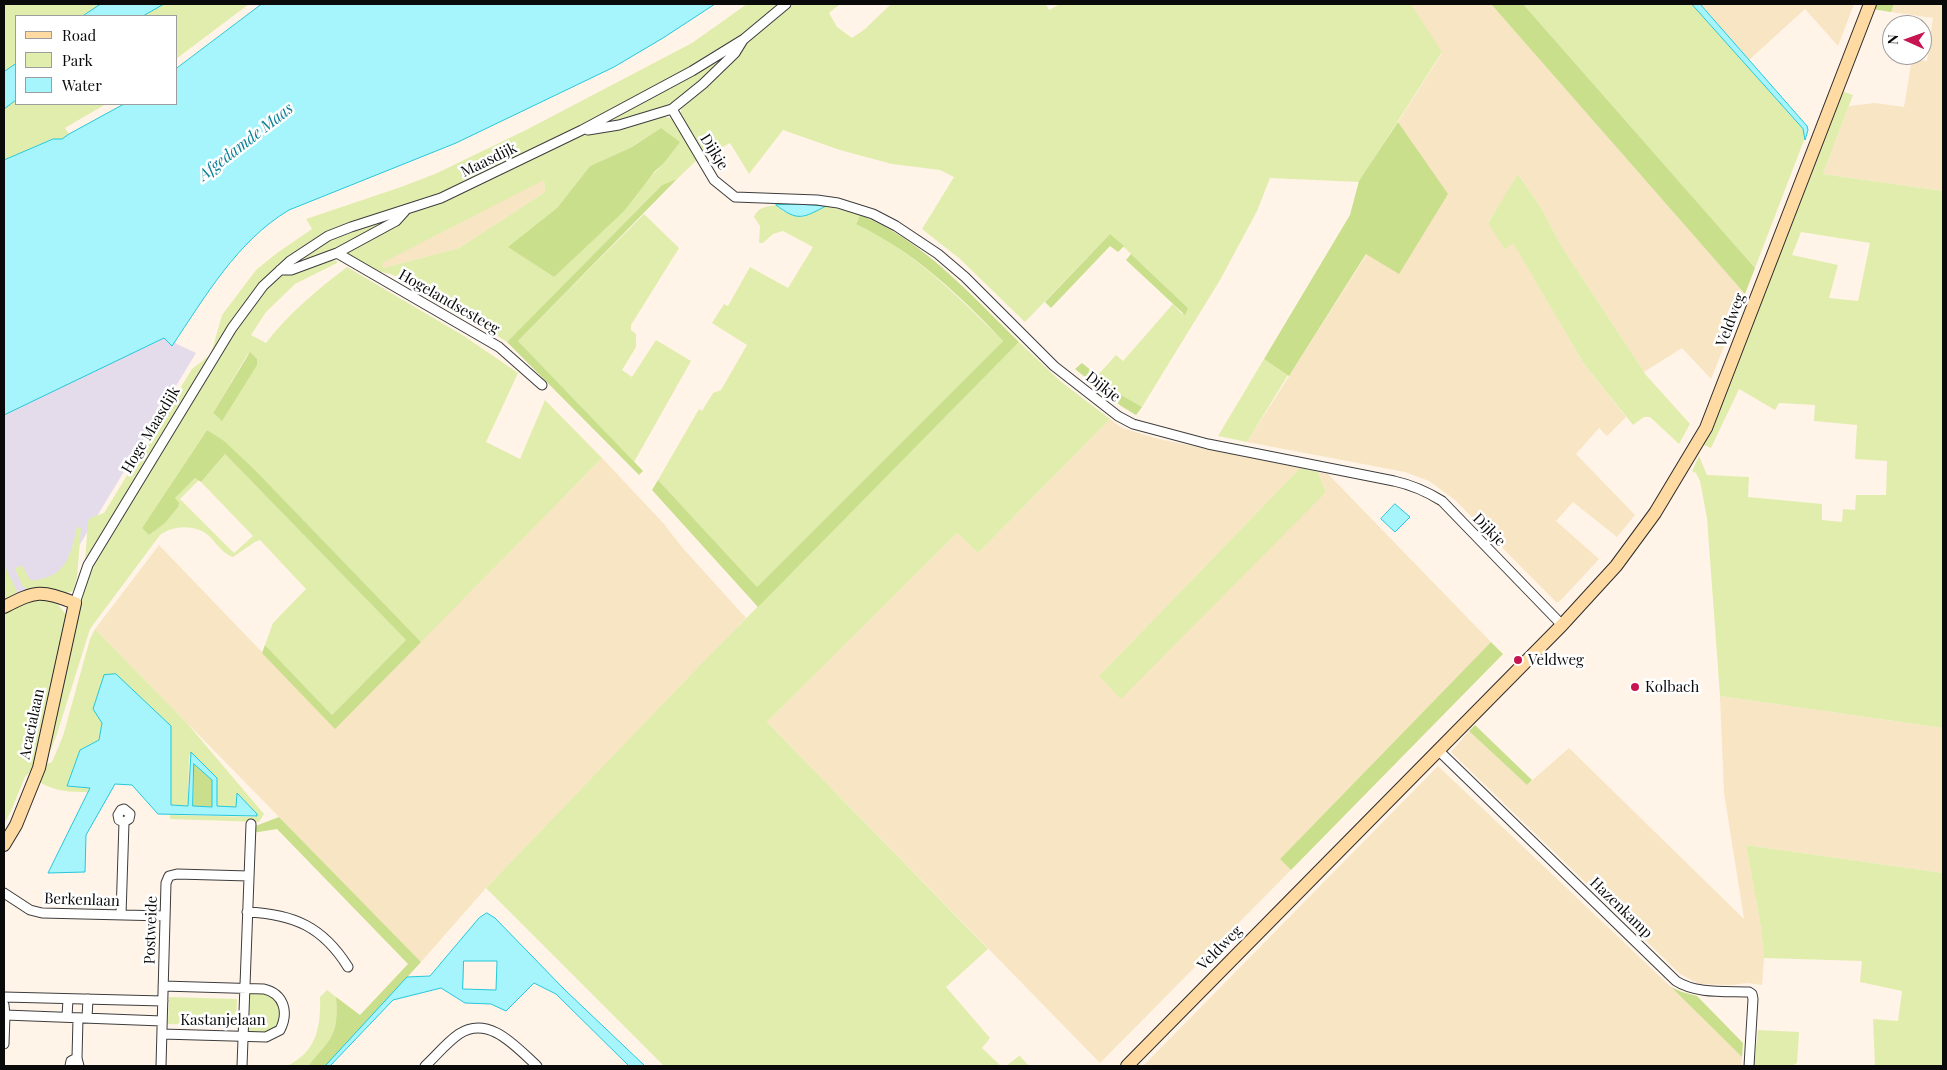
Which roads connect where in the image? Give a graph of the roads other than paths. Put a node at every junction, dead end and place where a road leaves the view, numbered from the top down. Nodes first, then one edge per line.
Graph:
1 (786, 4) edge
2 (1870, 4) edge
3 (744, 39) junction
4 (672, 109) junction
5 (582, 130) junction
6 (405, 210) junction
7 (336, 253) junction
8 (280, 270) junction
9 (542, 385) dead end
10 (75, 603) junction
11 (4, 607) edge
12 (1562, 625) junction
13 (1438, 750) junction
14 (124, 822) dead end
15 (251, 824) dead end
16 (4, 845) edge
17 (249, 876) junction
18 (4, 893) edge
19 (248, 912) junction
20 (121, 915) junction
21 (164, 916) junction
22 (348, 967) dead end
23 (163, 986) junction
24 (244, 988) junction
25 (4, 997) edge
26 (68, 999) junction
27 (88, 999) junction
28 (163, 1001) junction
29 (4, 1005) edge
30 (5, 1015) junction
31 (67, 1017) junction
32 (82, 1018) junction
33 (162, 1021) junction
34 (162, 1034) junction
35 (243, 1036) junction
36 (4, 1044) edge
37 (78, 1062) edge
38 (70, 1066) edge
39 (161, 1066) edge
40 (242, 1066) edge
41 (425, 1066) edge
42 (537, 1066) edge
43 (1127, 1066) edge
44 (1749, 1066) edge

1 - 3 street, Maasdijk
2 - 12 street, Veldweg
3 - 4 street, Maasdijk
3 - 5 street, Maasdijk
4 - 5 street, Maasdijk
4 - 12 street, Dijkje
5 - 6 street, Maasdijk
6 - 7 street, Maasdijk
6 - 8 street, Maasdijk
7 - 8 street
7 - 9 street, Hogelandsesteeg
8 - 10 street, Hoge Maasdijk
10 - 11 street
10 - 16 street, Acacialaan
12 - 13 street, Veldweg
13 - 43 street, Veldweg
13 - 44 street, Hazenkamp
14 - 20 street
15 - 17 street
17 - 19 street
17 - 21 street, Postweide
18 - 20 street, Berkenlaan
19 - 22 street
19 - 24 street
20 - 21 street, Berkenlaan
21 - 23 street, Postweide
23 - 24 street, Kastanjelaan
23 - 28 street, Postweide
24 - 35 street
24 - 35 street, Kastanjelaan
25 - 26 street, Kastanjelaan
26 - 27 street, Kastanjelaan
26 - 31 street
27 - 28 street, Kastanjelaan
27 - 32 street
28 - 33 street, Postweide
29 - 30 street
30 - 31 street, Kastanjelaan
30 - 36 street
31 - 32 street, Kastanjelaan
32 - 33 street, Kastanjelaan
32 - 37 street
33 - 34 street, Postweide
34 - 35 street, Kastanjelaan
34 - 39 street, Postweide
35 - 40 street
37 - 38 street
41 - 42 street

